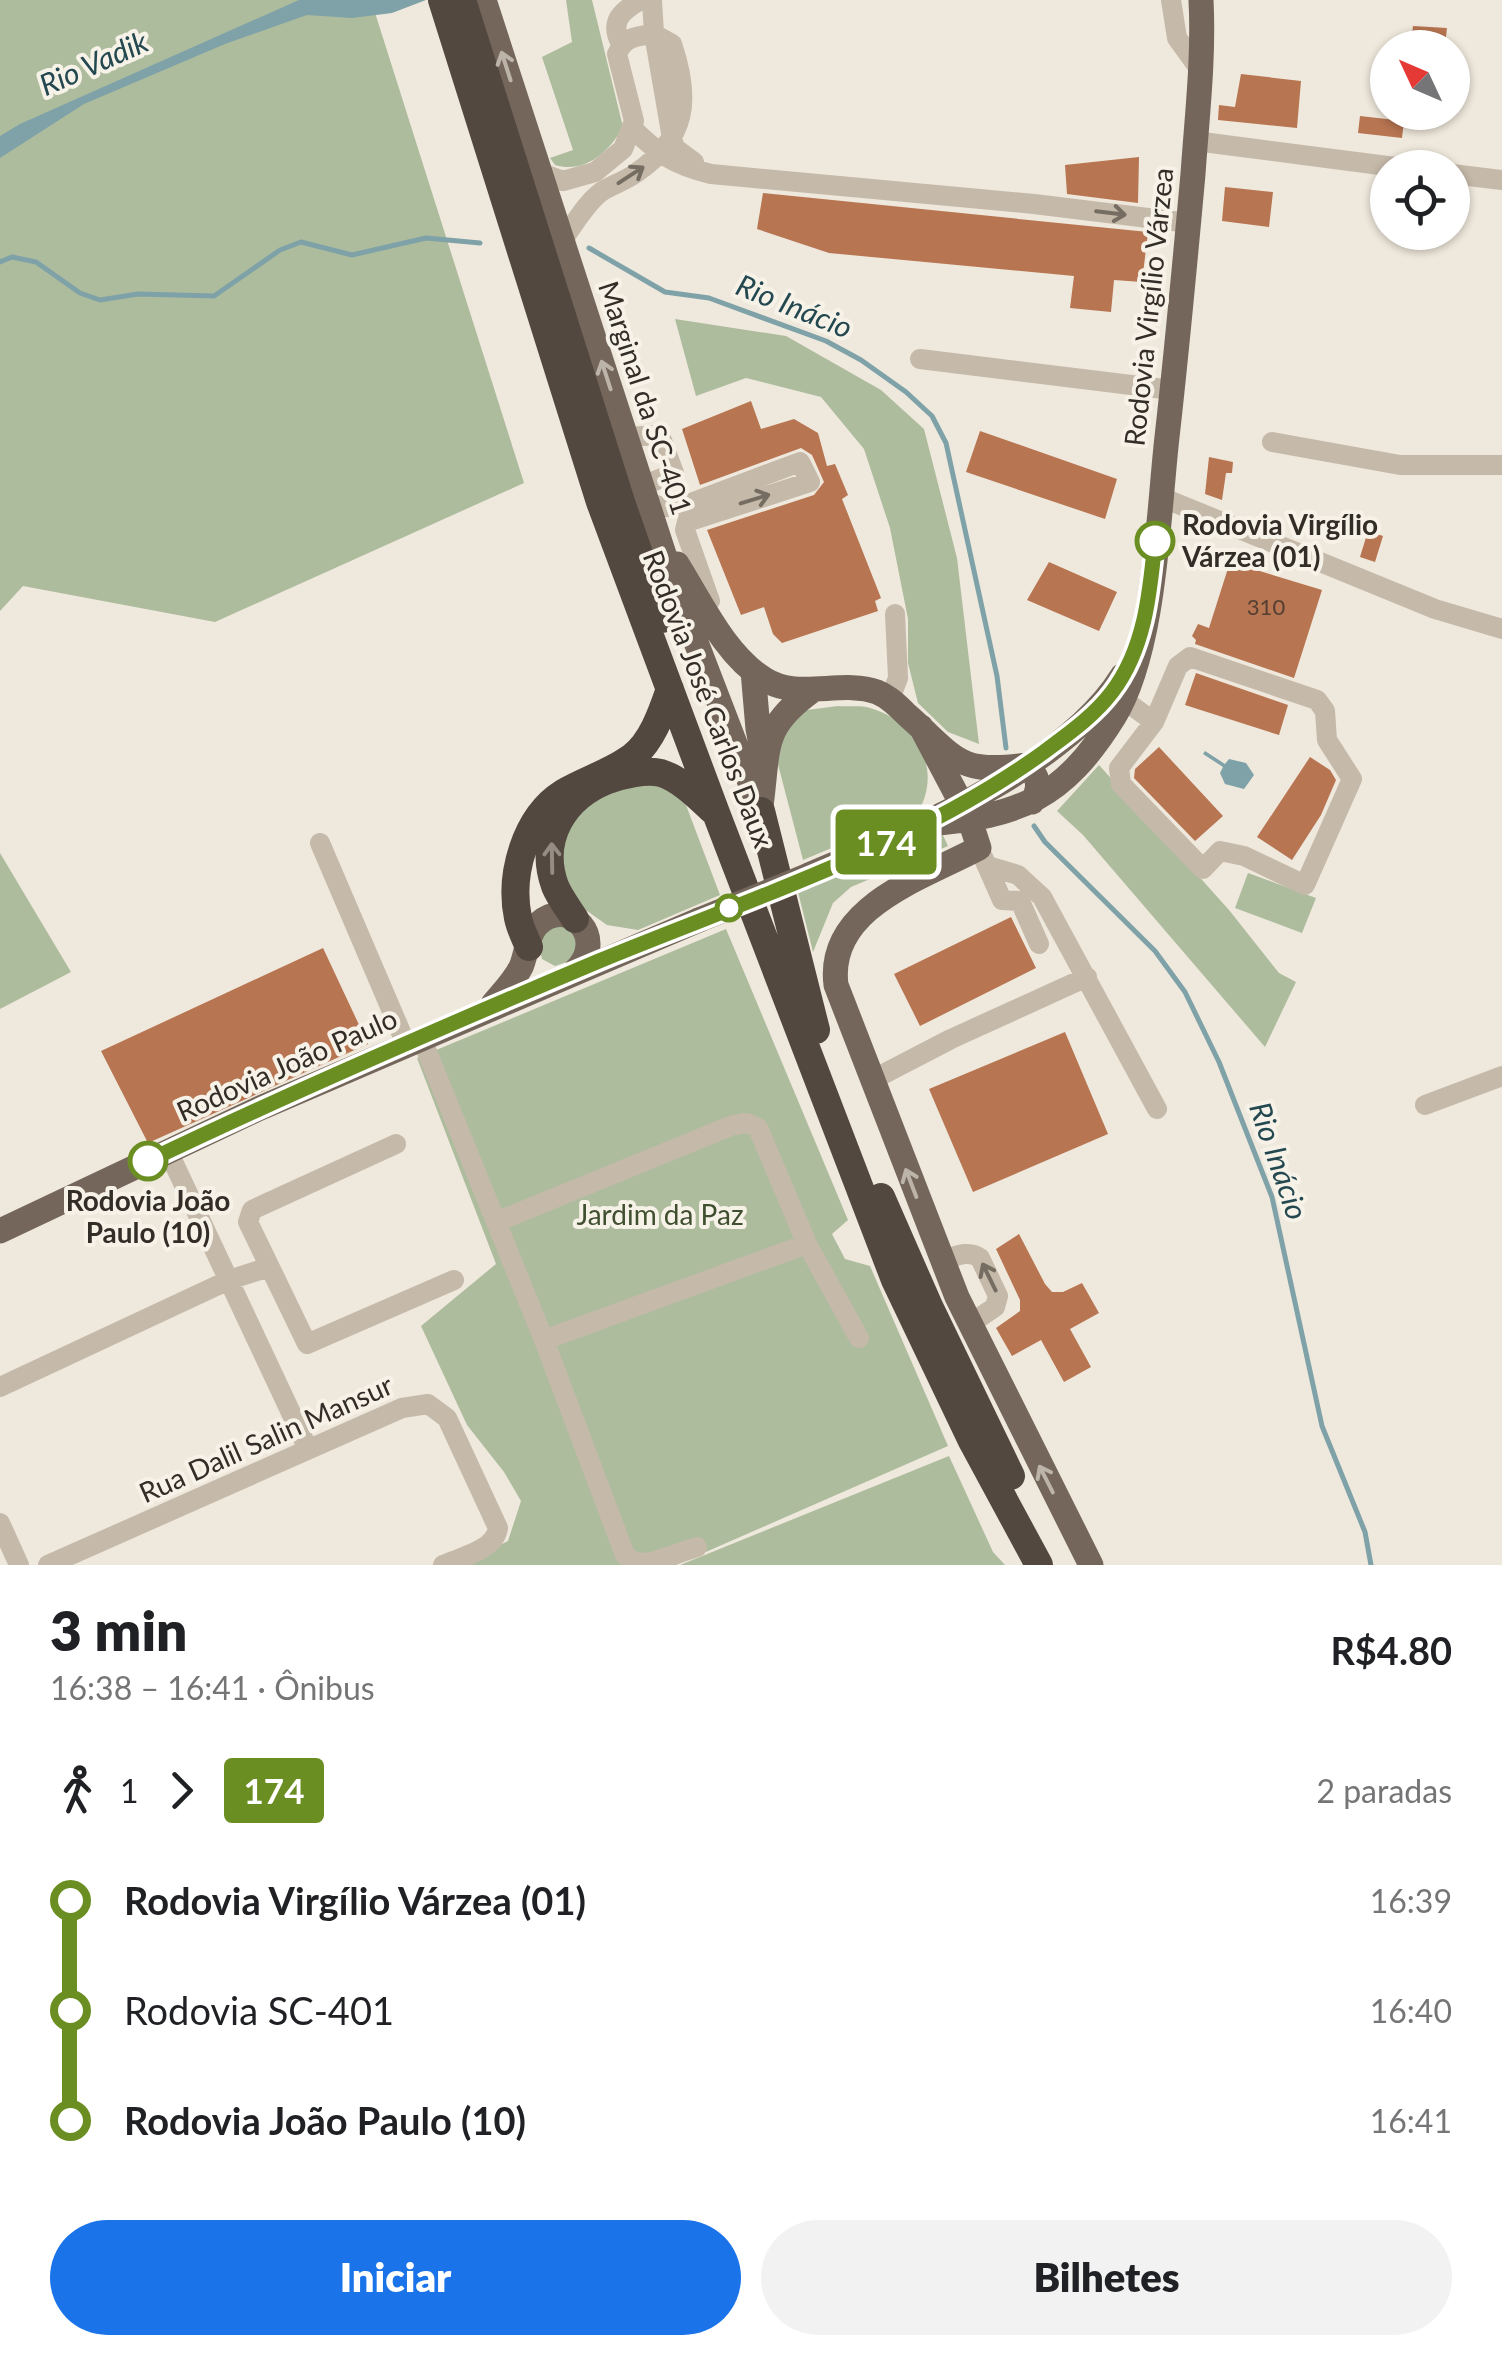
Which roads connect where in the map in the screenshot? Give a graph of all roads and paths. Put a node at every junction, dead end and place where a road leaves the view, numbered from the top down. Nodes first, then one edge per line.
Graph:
1 (484, 0) edge
2 (641, 0) edge
3 (652, 0) edge
4 (1171, 0) edge
5 (1201, 0) edge
6 (449, 1) edge
7 (654, 34) junction
8 (622, 44) junction
9 (1201, 70) junction
10 (633, 128) junction
11 (1195, 141) junction
12 (666, 146) junction
13 (1370, 164) edge
14 (540, 173) junction
15 (1470, 176) edge
16 (1502, 180) edge
17 (1188, 223) junction
18 (562, 241) junction
19 (920, 358) dead end
20 (1172, 390) junction
21 (1272, 442) dead end
22 (1502, 464) edge
23 (645, 494) junction
24 (1160, 497) junction
25 (658, 534) junction
26 (895, 614) dead end
27 (1145, 620) junction
28 (1502, 629) edge
29 (729, 644) junction
30 (753, 672) junction
31 (670, 690) junction
32 (813, 690) junction
33 (890, 700) junction
34 (1124, 700) junction
35 (1154, 722) junction
36 (921, 727) junction
37 (1060, 741) junction
38 (1026, 765) junction
39 (766, 766) junction
40 (1073, 770) junction
41 (1032, 802) junction
42 (761, 811) junction
43 (716, 814) junction
44 (951, 816) junction
45 (320, 843) dead end
46 (983, 857) junction
47 (574, 919) junction
48 (699, 920) joint
49 (660, 936) junction
50 (1039, 944) dead end
51 (529, 947) junction
52 (571, 973) junction
53 (1087, 977) junction
54 (491, 1007) junction
55 (816, 1030) junction
56 (413, 1040) junction
57 (1502, 1076) edge
58 (872, 1080) junction
59 (1424, 1105) dead end
60 (1157, 1110) dead end
61 (396, 1144) dead end
62 (168, 1151) junction
63 (496, 1222) junction
64 (0, 1231) edge
65 (807, 1244) junction
66 (941, 1260) junction
67 (269, 1267) junction
68 (229, 1280) junction
69 (454, 1280) dead end
70 (970, 1324) junction
71 (859, 1338) dead end
72 (544, 1340) junction
73 (0, 1387) edge
74 (308, 1449) junction
75 (0, 1523) edge
76 (697, 1547) dead end
77 (19, 1565) edge
78 (48, 1565) edge
79 (443, 1565) edge
80 (1039, 1565) edge
81 (1059, 1565) edge
82 (1091, 1565) edge

14 -> 1 main road, Marginal da SC-401
2 - 8 street
3 - 7 street
4 - 9 street
5 - 9 main road, Rodovia Virgílio Várzea
6 - 31 highway, Rodovia José Carlos Daux
6 - 55 highway, Rodovia José Carlos Daux
7 - 8 street
7 - 12 street
8 - 10 street
9 - 11 main road, Rodovia Virgílio Várzea
10 - 12 street
10 - 14 street
11 - 13 street
11 - 17 main road, Rodovia Virgílio Várzea
12 -> 17 street
18 -> 12 street
14 - 18 main road, Marginal da SC-401
15 - 16 street
17 - 20 main road, Rodovia Virgílio Várzea
23 -> 18 main road, Marginal da SC-401
19 - 20 street
20 - 24 main road, Rodovia Virgílio Várzea
21 - 22 street
23 - 25 main road, Marginal da SC-401
29 -> 23 street
24 - 27 main road, Rodovia Virgílio Várzea
24 - 28 street
25 - 29 main road
25 - 42 main road, Marginal da SC-401
26 - 33 street
27 - 34 main road, Rodovia Virgílio Várzea
27 - 37 main road, Rodovia Virgílio Várzea
29 - 30 main road
30 - 32 main road
30 - 39 main road
31 - 43 highway, Rodovia José Carlos Daux
31 - 51 highway
32 - 33 main road
32 - 39 main road
33 - 36 main road
34 - 35 street
34 - 40 main road, Rodovia Virgílio Várzea
35 - 35 street
36 - 38 main road
36 - 44 main road
37 - 38 main road, Rodovia Virgílio Várzea
37 - 40 main road
38 - 41 main road
38 - 44 main road, Rodovia Virgílio Várzea
39 - 42 main road
40 - 41 main road, Rodovia Virgílio Várzea
41 - 44 main road, Rodovia Virgílio Várzea
42 - 55 highway
47 -> 43 highway
43 - 80 highway, Rodovia José Carlos Daux
44 - 46 main road
44 - 48 main road, Rodovia Virgílio Várzea, bridge
45 - 56 street
46 - 50 street
46 - 53 street
46 - 58 main road
47 - 49 main road, Rodovia João Paulo
47 - 51 main road
47 - 52 main road
48 - 49 main road, Rodovia João Paulo
49 - 52 main road, Rodovia João Paulo
51 - 52 main road
51 - 54 main road
52 - 54 main road, Rodovia João Paulo
53 - 58 street
53 - 60 street
54 - 56 main road, Rodovia João Paulo
55 - 81 highway, Rodovia José Carlos Daux
56 - 62 main road, Rodovia João Paulo
56 - 63 street
57 - 59 street
66 -> 58 main road
61 - 67 street
62 - 64 main road, Rodovia João Paulo
62 - 68 street
63 - 65 street
63 - 72 street
65 - 71 street
65 - 72 street
66 - 70 main road
70 -> 66 street
67 - 68 street
67 - 69 street
68 - 73 street
68 - 74 street
82 -> 70 main road
72 - 76 street
74 - 78 street, Rua Dalil Salin Mansur
74 - 79 street, Rua Dalil Salin Mansur
75 - 77 street

